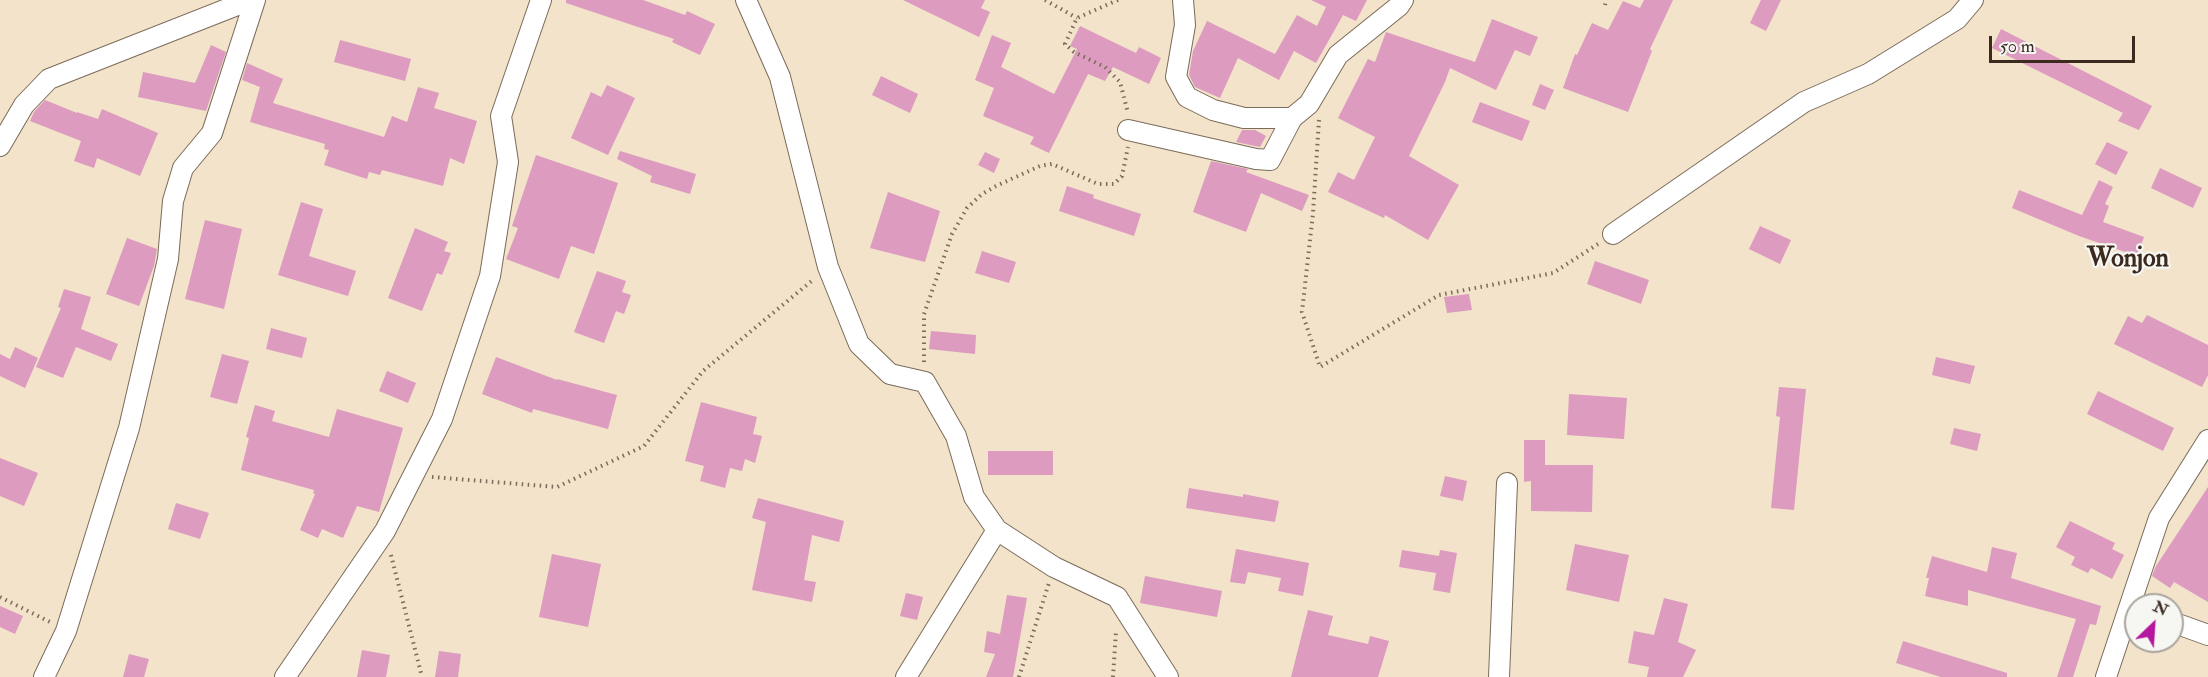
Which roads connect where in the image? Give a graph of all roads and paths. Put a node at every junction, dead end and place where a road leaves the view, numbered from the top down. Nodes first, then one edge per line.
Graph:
1 (250, 0) edge
2 (255, 0) edge
3 (541, 0) edge
4 (746, 0) edge
5 (1045, 0) edge
6 (1118, 0) edge
7 (1184, 0) edge
8 (1403, 0) edge
9 (1973, 0) edge
10 (1077, 18) junction
11 (1292, 118) junction
12 (1319, 119) dead end
13 (1128, 130) junction
14 (0, 146) edge
15 (1614, 234) joint
16 (828, 267) junction
17 (925, 382) junction
18 (2208, 440) edge
19 (413, 475) junction
20 (1507, 483) dead end
21 (997, 530) junction
22 (385, 531) junction
23 (1054, 567) junction
24 (2136, 593) edge
25 (0, 597) edge
26 (1117, 597) junction
27 (2184, 626) edge
28 (2124, 629) edge
29 (66, 631) junction
30 (2208, 635) edge
31 (44, 677) edge
32 (285, 677) edge
33 (422, 677) edge
34 (906, 677) edge
35 (1019, 677) edge
36 (1113, 677) edge
37 (1168, 677) edge
38 (1498, 677) edge
39 (2106, 677) edge

1 - 14 street
2 - 29 street
3 - 19 street
4 - 16 street
5 - 10 path
6 - 10 path
7 - 11 street
8 - 11 street
9 - 15 street
10 - 13 path
11 - 13 street
12 - 15 path
13 - 17 path
16 - 17 street
16 - 19 path
17 - 21 street
18 - 24 street
19 - 22 street
20 - 38 street
21 - 23 street
21 - 34 street
22 - 32 street
22 - 33 path
23 - 26 street
23 - 35 path
25 - 29 path
26 - 36 path
26 - 37 street
27 - 30 street
28 - 39 street
29 - 31 street

